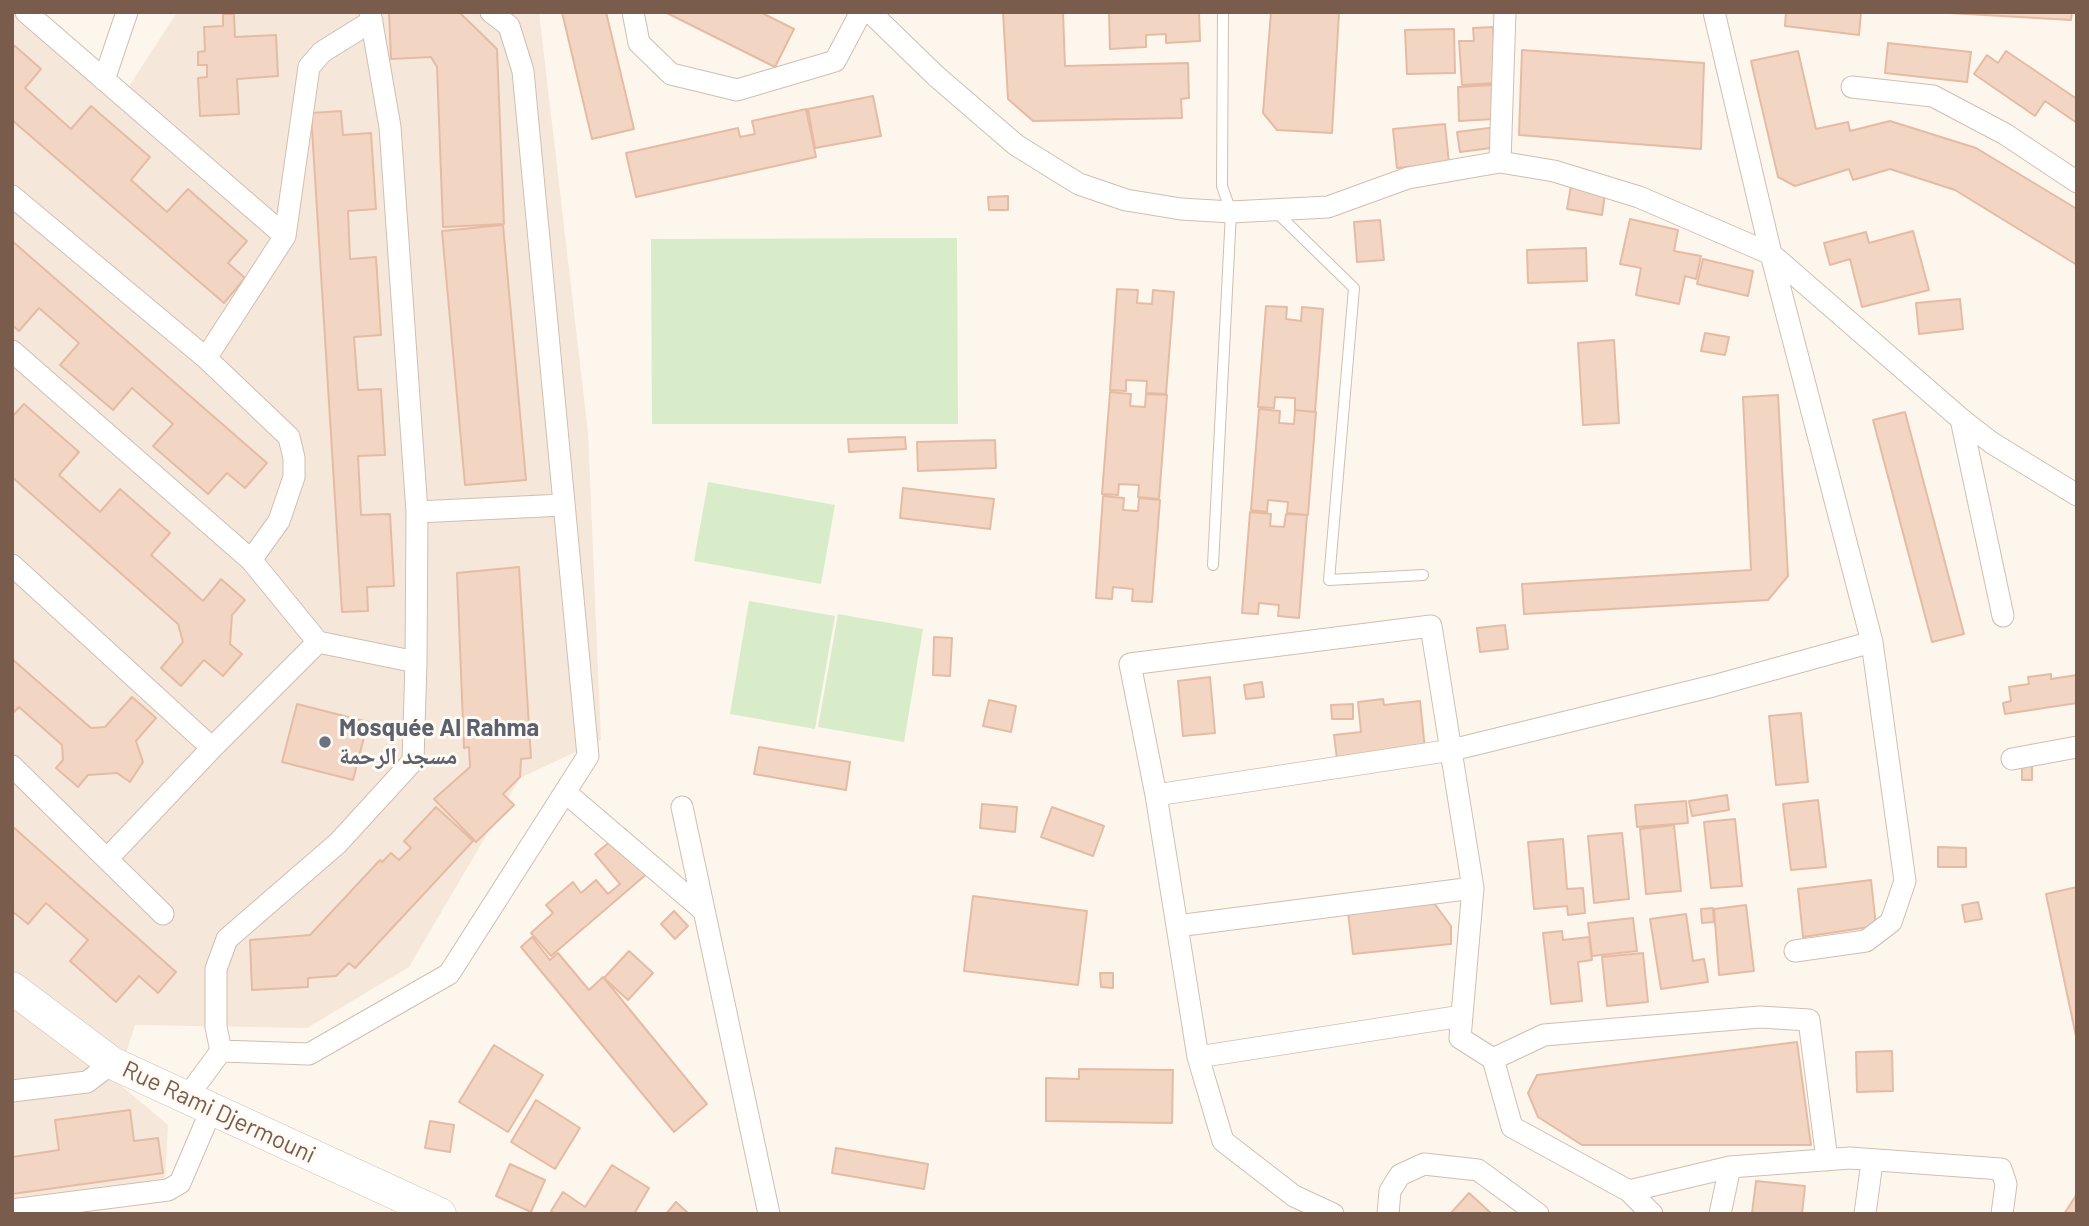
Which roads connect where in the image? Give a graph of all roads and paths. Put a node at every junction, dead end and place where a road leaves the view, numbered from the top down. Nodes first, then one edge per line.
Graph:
1 (26, 12) edge
2 (127, 12) edge
3 (491, 12) edge
4 (634, 12) edge
5 (862, 12) edge
6 (870, 12) edge
7 (1223, 12) edge
8 (1505, 12) edge
9 (1714, 12) edge
10 (371, 17) edge
11 (509, 19) edge
12 (104, 80) junction
13 (1852, 87) dead end
14 (1500, 162) junction
15 (2077, 182) edge
16 (12, 196) edge
17 (1231, 212) junction
18 (1276, 212) junction
19 (285, 236) junction
20 (1771, 254) junction
21 (12, 351) edge
22 (206, 358) junction
23 (1961, 419) junction
24 (2077, 495) edge
25 (563, 505) junction
26 (417, 512) junction
27 (251, 560) junction
28 (12, 565) edge
29 (1213, 565) dead end
30 (1423, 575) dead end
31 (2003, 616) dead end
32 (318, 642) junction
33 (1872, 642) junction
34 (416, 662) junction
35 (2077, 747) edge
36 (212, 748) junction
37 (1452, 750) junction
38 (2012, 759) dead end
39 (12, 766) edge
40 (565, 792) junction
41 (1156, 795) junction
42 (682, 807) dead end
43 (108, 858) junction
44 (1473, 888) junction
45 (704, 910) junction
46 (163, 915) dead end
47 (1177, 926) junction
48 (1795, 951) dead end
49 (12, 988) edge
50 (1462, 1016) junction
51 (221, 1051) junction
52 (1198, 1057) junction
53 (1493, 1059) junction
54 (112, 1063) junction
55 (12, 1091) edge
56 (200, 1103) junction
57 (1827, 1160) junction
58 (1872, 1162) junction
59 (1730, 1167) junction
60 (1629, 1191) junction
61 (12, 1210) edge
62 (440, 1214) edge
63 (769, 1214) edge
64 (1333, 1214) edge
65 (1388, 1214) edge
66 (1538, 1214) edge
67 (1652, 1214) edge
68 (1720, 1214) edge
69 (1865, 1214) edge
70 (2002, 1214) edge

1 - 12 street
2 - 12 street
3 - 11 street
4 - 5 street
6 - 17 street
7 - 17 lane
8 - 14 street
9 - 20 street
10 - 19 street
10 - 26 street
11 - 25 street
12 - 19 street
13 - 15 street
14 - 18 street
14 - 20 street
16 - 22 street
17 - 18 street
17 - 29 lane
18 - 30 lane
19 - 22 street
20 - 23 street
20 - 33 street
21 - 27 street
22 - 27 street
23 - 24 street
23 - 31 street
25 - 26 street
25 - 40 street
26 - 34 street
27 - 32 street
28 - 36 street
32 - 34 street
32 - 36 street
33 - 37 street
33 - 48 street
34 - 51 street
35 - 38 street
36 - 43 street
37 - 41 street
37 - 41 street
37 - 44 street
39 - 43 street
40 - 45 street
40 - 51 street
41 - 47 street
42 - 45 street
43 - 46 street
44 - 47 street
44 - 50 street
45 - 63 street
47 - 52 street
49 - 54 main road, Rue Rami Djermouni
50 - 52 street
50 - 53 street
51 - 56 street
52 - 64 street
53 - 57 street
53 - 60 street
54 - 55 street
54 - 56 main road, Rue Rami Djermouni
56 - 61 street
56 - 62 main road, Rue Rami Djermouni
57 - 58 street
57 - 59 street
58 - 69 street
58 - 70 street
59 - 60 street
59 - 68 street
60 - 67 street
65 - 66 street

